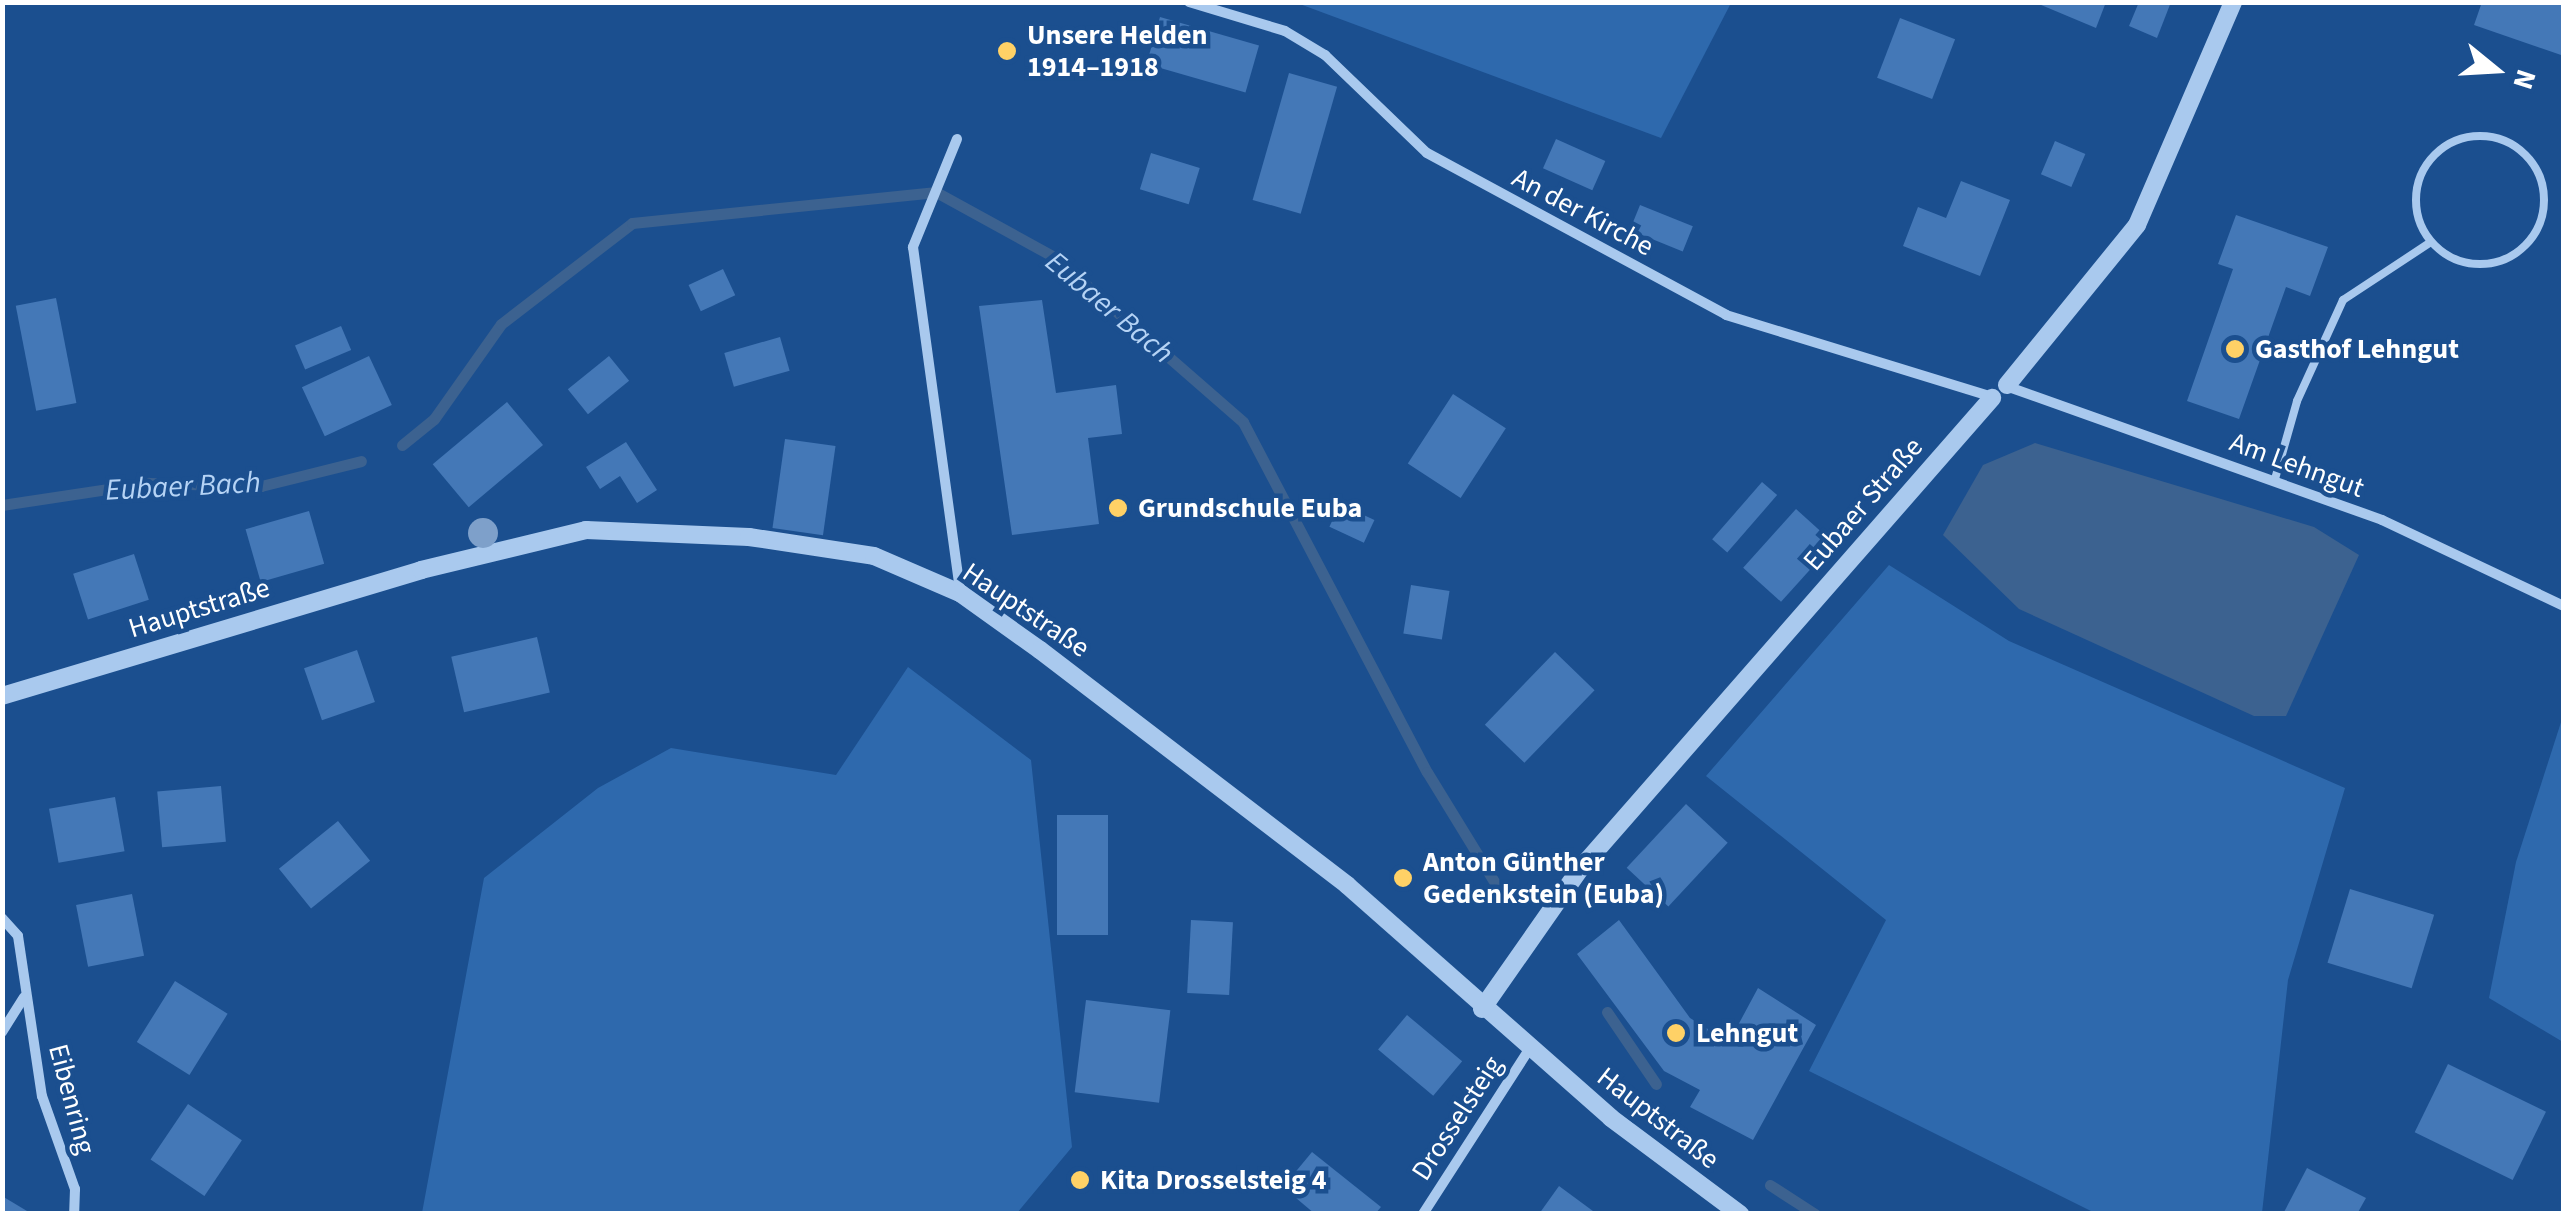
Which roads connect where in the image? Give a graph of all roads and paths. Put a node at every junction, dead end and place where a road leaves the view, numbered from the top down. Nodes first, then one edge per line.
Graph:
1 (1188, 2) edge
2 (2233, 2) edge
3 (957, 140) dead end
4 (2431, 242) junction
5 (2007, 385) junction
6 (1992, 398) junction
7 (2275, 479) junction
8 (960, 594) junction
9 (2564, 606) edge
10 (2, 696) edge
11 (2, 918) edge
12 (25, 996) junction
13 (1482, 1009) junction
14 (2, 1032) edge
15 (1530, 1048) junction
16 (74, 1214) edge
17 (1423, 1214) edge
18 (1740, 1214) edge

1 - 6 street, An der Kirche
2 - 5 street, Eubaer Straße
3 - 8 street
4 - 4 lane
4 - 7 lane
5 - 6 street, Eubaer Straße
5 - 7 street, Am Lehngut
6 - 13 street, Eubaer Straße
7 - 9 street, Am Lehngut
8 - 10 street, Hauptstraße
8 - 13 street, Hauptstraße
11 - 12 street, Eibenring
12 - 14 street
12 - 16 street, Eibenring
13 - 15 street, Hauptstraße
15 - 17 street, Drosselsteig
15 - 18 street, Hauptstraße

